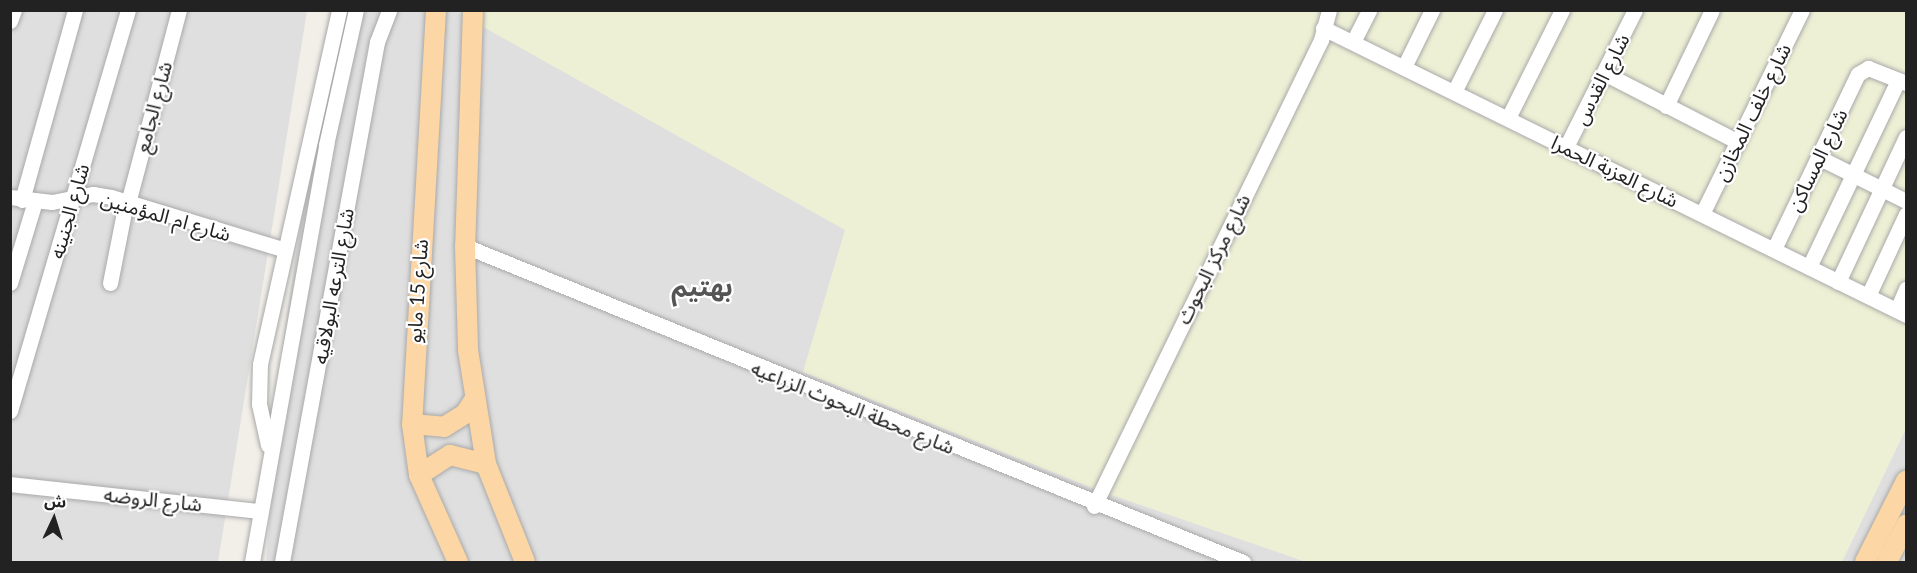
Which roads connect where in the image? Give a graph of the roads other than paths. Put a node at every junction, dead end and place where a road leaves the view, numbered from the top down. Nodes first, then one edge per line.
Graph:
1 (14, 10) edge
2 (75, 10) edge
3 (128, 10) edge
4 (178, 10) edge
5 (339, 10) edge
6 (356, 10) edge
7 (389, 10) edge
8 (436, 10) edge
9 (473, 10) edge
10 (1329, 10) edge
11 (1369, 10) edge
12 (1432, 10) edge
13 (1495, 10) edge
14 (1563, 10) edge
15 (1635, 10) edge
16 (1712, 10) edge
17 (1802, 10) edge
18 (10, 21) edge
19 (1323, 28) junction
20 (1353, 42) junction
21 (1404, 68) junction
22 (1604, 73) junction
23 (1903, 82) edge
24 (1454, 92) junction
25 (1666, 106) junction
26 (1508, 118) junction
27 (1906, 137) edge
28 (1738, 142) junction
29 (1566, 147) junction
30 (1818, 158) junction
31 (1854, 175) junction
32 (1882, 189) junction
33 (73, 196) junction
34 (22, 199) edge
35 (1906, 201) edge
36 (127, 202) junction
37 (1702, 214) junction
38 (1906, 214) edge
39 (465, 246) junction
40 (1774, 249) junction
41 (285, 250) junction
42 (1809, 267) junction
43 (1838, 282) junction
44 (10, 283) edge
45 (110, 283) dead end
46 (1906, 289) edge
47 (1868, 296) junction
48 (1902, 312) edge
49 (474, 400) junction
50 (10, 411) edge
51 (412, 424) junction
52 (269, 448) junction
53 (486, 464) junction
54 (419, 475) junction
55 (1906, 481) edge
56 (10, 484) edge
57 (1094, 506) junction
58 (260, 511) junction
59 (1906, 525) edge
60 (252, 562) edge
61 (282, 562) edge
62 (458, 562) edge
63 (525, 562) edge
64 (1243, 562) edge
65 (1865, 562) edge
66 (1887, 562) edge

1 - 18 street
2 - 34 street
3 - 33 street, شارع الجنينه
4 - 36 street, شارع الجامع
5 - 41 street
6 - 52 street, شارع الترعه البولاقيه
7 - 61 street, شارع الترعه البولاقيه
8 - 51 main road, شارع 15 مايو
9 - 39 main road
10 - 19 street, شارع مركز البحوث
11 - 20 street
12 - 21 street
13 - 24 street
14 - 26 street
15 - 22 street, شارع القدس
16 - 25 street
17 - 28 street, شارع خلف المخازن
19 - 20 street, شارع العزبة الحمرا
19 - 57 street, شارع مركز البحوث
20 - 21 street, شارع العزبة الحمرا
21 - 24 street, شارع العزبة الحمرا
22 - 25 street
22 - 29 street, شارع القدس
23 - 30 street, شارع المساكن
23 - 31 street
24 - 26 street, شارع العزبة الحمرا
25 - 28 street
26 - 29 street, شارع العزبة الحمرا
27 - 32 street
28 - 37 street, شارع خلف المخازن
29 - 37 street, شارع العزبة الحمرا
30 - 31 street
30 - 40 street, شارع المساكن
31 - 32 street
31 - 42 street
32 - 35 street
32 - 43 street
33 - 34 street, شارع ام المؤمنين
33 - 36 street, شارع ام المؤمنين
33 - 50 street, شارع الجنينه
34 - 44 street
36 - 41 street, شارع ام المؤمنين
36 - 45 street, شارع الجامع
37 - 40 street, شارع العزبة الحمرا
38 - 47 street
39 - 49 main road
39 - 57 street, شارع محطة البحوث الزراعيه
40 - 42 street, شارع العزبة الحمرا
41 - 52 street
42 - 43 street, شارع العزبة الحمرا
43 - 47 street, شارع العزبة الحمرا
46 - 48 street
47 - 48 street, شارع العزبة الحمرا
49 - 51 main road
49 - 53 main road
51 - 54 main road, شارع 15 مايو
52 - 58 street, شارع الترعه البولاقيه
53 - 54 main road
53 - 63 main road
54 - 62 main road, شارع 15 مايو
55 - 65 main road
56 - 58 street, شارع الروضه
57 - 64 street, شارع محطة البحوث الزراعيه
58 - 60 street, شارع الترعه البولاقيه
59 - 66 main road

